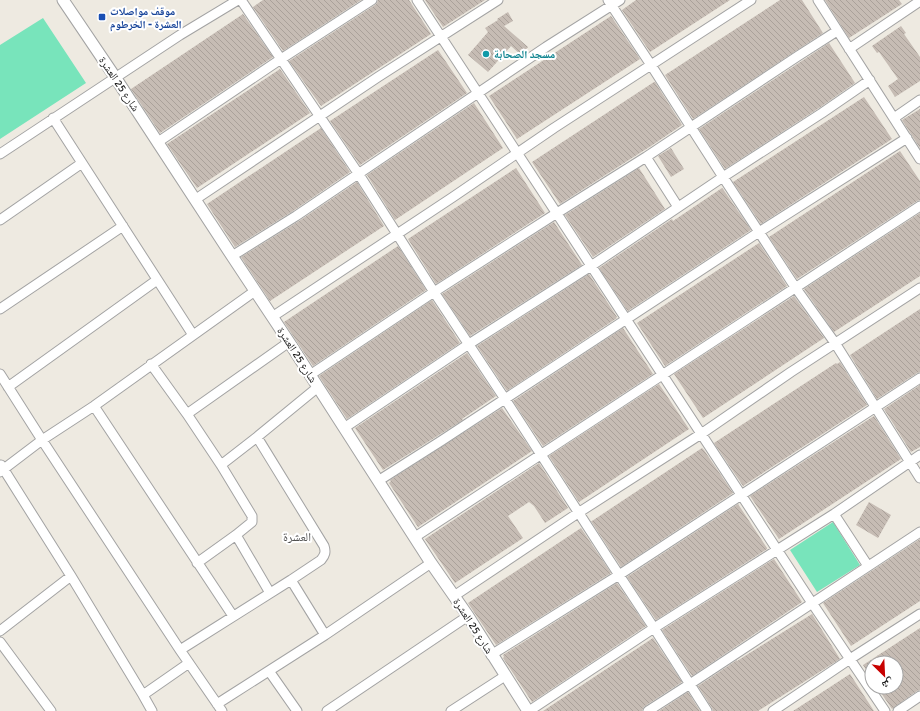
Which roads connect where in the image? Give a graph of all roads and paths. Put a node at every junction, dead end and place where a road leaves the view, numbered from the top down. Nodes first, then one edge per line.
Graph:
1 (63, 0) edge
2 (240, 0) edge
3 (372, 0) edge
4 (417, 0) edge
5 (498, 0) edge
6 (620, 0) edge
7 (751, 0) edge
8 (818, 0) edge
9 (920, 1) edge
10 (610, 3) edge
11 (837, 31) junction
12 (441, 37) junction
13 (849, 49) junction
14 (281, 59) junction
15 (651, 65) junction
16 (115, 77) junction
17 (870, 80) junction
18 (479, 93) junction
19 (920, 100) edge
20 (319, 116) junction
21 (53, 118) junction
22 (894, 118) junction
23 (691, 127) junction
24 (906, 138) junction
25 (158, 142) junction
26 (517, 152) junction
27 (0, 154) edge
28 (646, 157) junction
29 (920, 159) edge
30 (82, 164) junction
31 (358, 173) junction
32 (723, 177) junction
33 (196, 200) junction
34 (920, 206) edge
35 (678, 207) junction
36 (557, 213) junction
37 (0, 220) edge
38 (123, 226) junction
39 (759, 232) junction
40 (396, 234) junction
41 (232, 256) junction
42 (591, 266) junction
43 (157, 280) junction
44 (796, 287) junction
45 (920, 288) edge
46 (255, 291) junction
47 (434, 292) junction
48 (0, 309) edge
49 (272, 316) junction
50 (626, 320) junction
51 (193, 335) junction
52 (289, 342) junction
53 (835, 343) junction
54 (469, 344) junction
55 (151, 364) junction
56 (0, 374) edge
57 (310, 375) junction
58 (662, 375) junction
59 (920, 378) edge
60 (8, 387) junction
61 (318, 388) junction
62 (505, 399) junction
63 (94, 406) junction
64 (874, 407) junction
65 (187, 414) junction
66 (344, 428) junction
67 (701, 434) junction
68 (257, 437) junction
69 (42, 440) junction
70 (541, 454) junction
71 (920, 455) edge
72 (910, 462) junction
73 (220, 464) junction
74 (1, 468) edge
75 (920, 478) edge
76 (378, 481) junction
77 (741, 494) junction
78 (578, 513) junction
79 (834, 514) junction
80 (920, 532) edge
81 (236, 535) junction
82 (415, 537) junction
83 (777, 550) junction
84 (197, 563) junction
85 (431, 563) junction
86 (868, 566) junction
87 (619, 575) junction
88 (71, 576) junction
89 (291, 580) junction
90 (270, 593) junction
91 (454, 596) junction
92 (812, 603) junction
93 (920, 614) edge
94 (233, 616) junction
95 (468, 616) junction
96 (654, 628) junction
97 (0, 631) edge
98 (325, 634) junction
99 (0, 642) edge
100 (180, 650) junction
101 (492, 655) junction
102 (850, 659) junction
103 (189, 663) junction
104 (269, 671) junction
105 (505, 676) junction
106 (690, 684) junction
107 (143, 695) junction
108 (920, 696) edge
109 (220, 708) edge
110 (51, 711) edge
111 (152, 711) edge
112 (297, 711) edge
113 (327, 711) edge
114 (451, 711) edge
115 (528, 711) edge
116 (648, 711) edge
117 (707, 711) edge
118 (773, 711) edge
119 (885, 711) edge
120 (898, 711) edge

1 - 16 street, شارع 25 العشرة
2 - 14 street
2 - 16 street
3 - 14 street
4 - 12 street
5 - 12 street
6 - 10 street
7 - 15 street
8 - 11 street
9 - 13 street
10 - 15 street
10 - 18 street
11 - 13 street
11 - 23 street
12 - 18 street
12 - 20 street
13 - 17 street
14 - 20 street
14 - 25 street
15 - 23 street
15 - 26 street
16 - 21 street
16 - 25 street, شارع 25 العشرة
17 - 22 street
17 - 32 street
18 - 26 street
18 - 31 street
19 - 22 street
20 - 31 street
20 - 33 street
21 - 27 street
21 - 30 street
22 - 24 street
23 - 28 street
23 - 32 street
24 - 29 street
24 - 39 street
25 - 33 street, شارع 25 العشرة
26 - 36 street
26 - 40 street
28 - 35 street
28 - 36 street
30 - 37 street
30 - 38 street
31 - 40 street
31 - 41 street
32 - 35 street
32 - 39 street
33 - 41 street, شارع 25 العشرة
34 - 44 street
35 - 42 street
36 - 42 street
36 - 47 street
38 - 43 street
38 - 48 street
39 - 44 street
39 - 50 street
40 - 47 street
40 - 49 street
41 - 46 street, شارع 25 العشرة
42 - 50 street
42 - 54 street
43 - 51 street
43 - 60 street
44 - 53 street
44 - 58 street
45 - 53 street
46 - 49 street, شارع 25 العشرة
46 - 51 street
47 - 54 street
47 - 57 street
49 - 52 street, شارع 25 العشرة
50 - 58 street
50 - 62 street
51 - 55 street
52 - 57 street, شارع 25 العشرة
52 - 65 street
53 - 64 street
53 - 67 street
54 - 62 street
54 - 66 street
55 - 63 street
55 - 65 street
56 - 60 street
57 - 61 street, شارع 25 العشرة
58 - 67 street
58 - 70 street
59 - 64 street
60 - 69 street
61 - 66 street, شارع 25 العشرة
61 - 68 street
62 - 70 street
62 - 76 street
63 - 69 street
63 - 84 street
64 - 72 street
64 - 77 street
65 - 73 street
66 - 76 street, شارع 25 العشرة
67 - 77 street
67 - 78 street
68 - 73 street
68 - 89 street
69 - 74 street
69 - 100 street
70 - 78 street
70 - 82 street
71 - 72 street
72 - 75 street
72 - 79 street
73 - 81 street
74 - 88 street
76 - 82 street, شارع 25 العشرة
77 - 83 street
77 - 87 street
78 - 87 street
78 - 91 street
79 - 83 street
79 - 86 street
80 - 86 street
81 - 84 street
81 - 90 street
82 - 85 street, شارع 25 العشرة
83 - 92 street
83 - 96 street
84 - 94 street
85 - 91 street, شارع 25 العشرة
85 - 98 street
86 - 92 street
87 - 96 street
87 - 101 street
88 - 97 street
88 - 107 street
89 - 90 street
89 - 98 street
90 - 94 street
91 - 95 street, شارع 25 العشرة
92 - 102 street
92 - 106 street
93 - 102 street
94 - 100 street
95 - 101 street, شارع 25 العشرة
95 - 113 street
96 - 106 street
96 - 115 street
98 - 104 street
99 - 110 street
100 - 103 street
101 - 105 street, شارع 25 العشرة
102 - 118 street
102 - 119 street
103 - 107 street
103 - 109 street
104 - 109 street
104 - 112 street
105 - 114 street
105 - 115 street, شارع 25 العشرة
106 - 116 street
106 - 117 street
107 - 111 street
108 - 120 street

